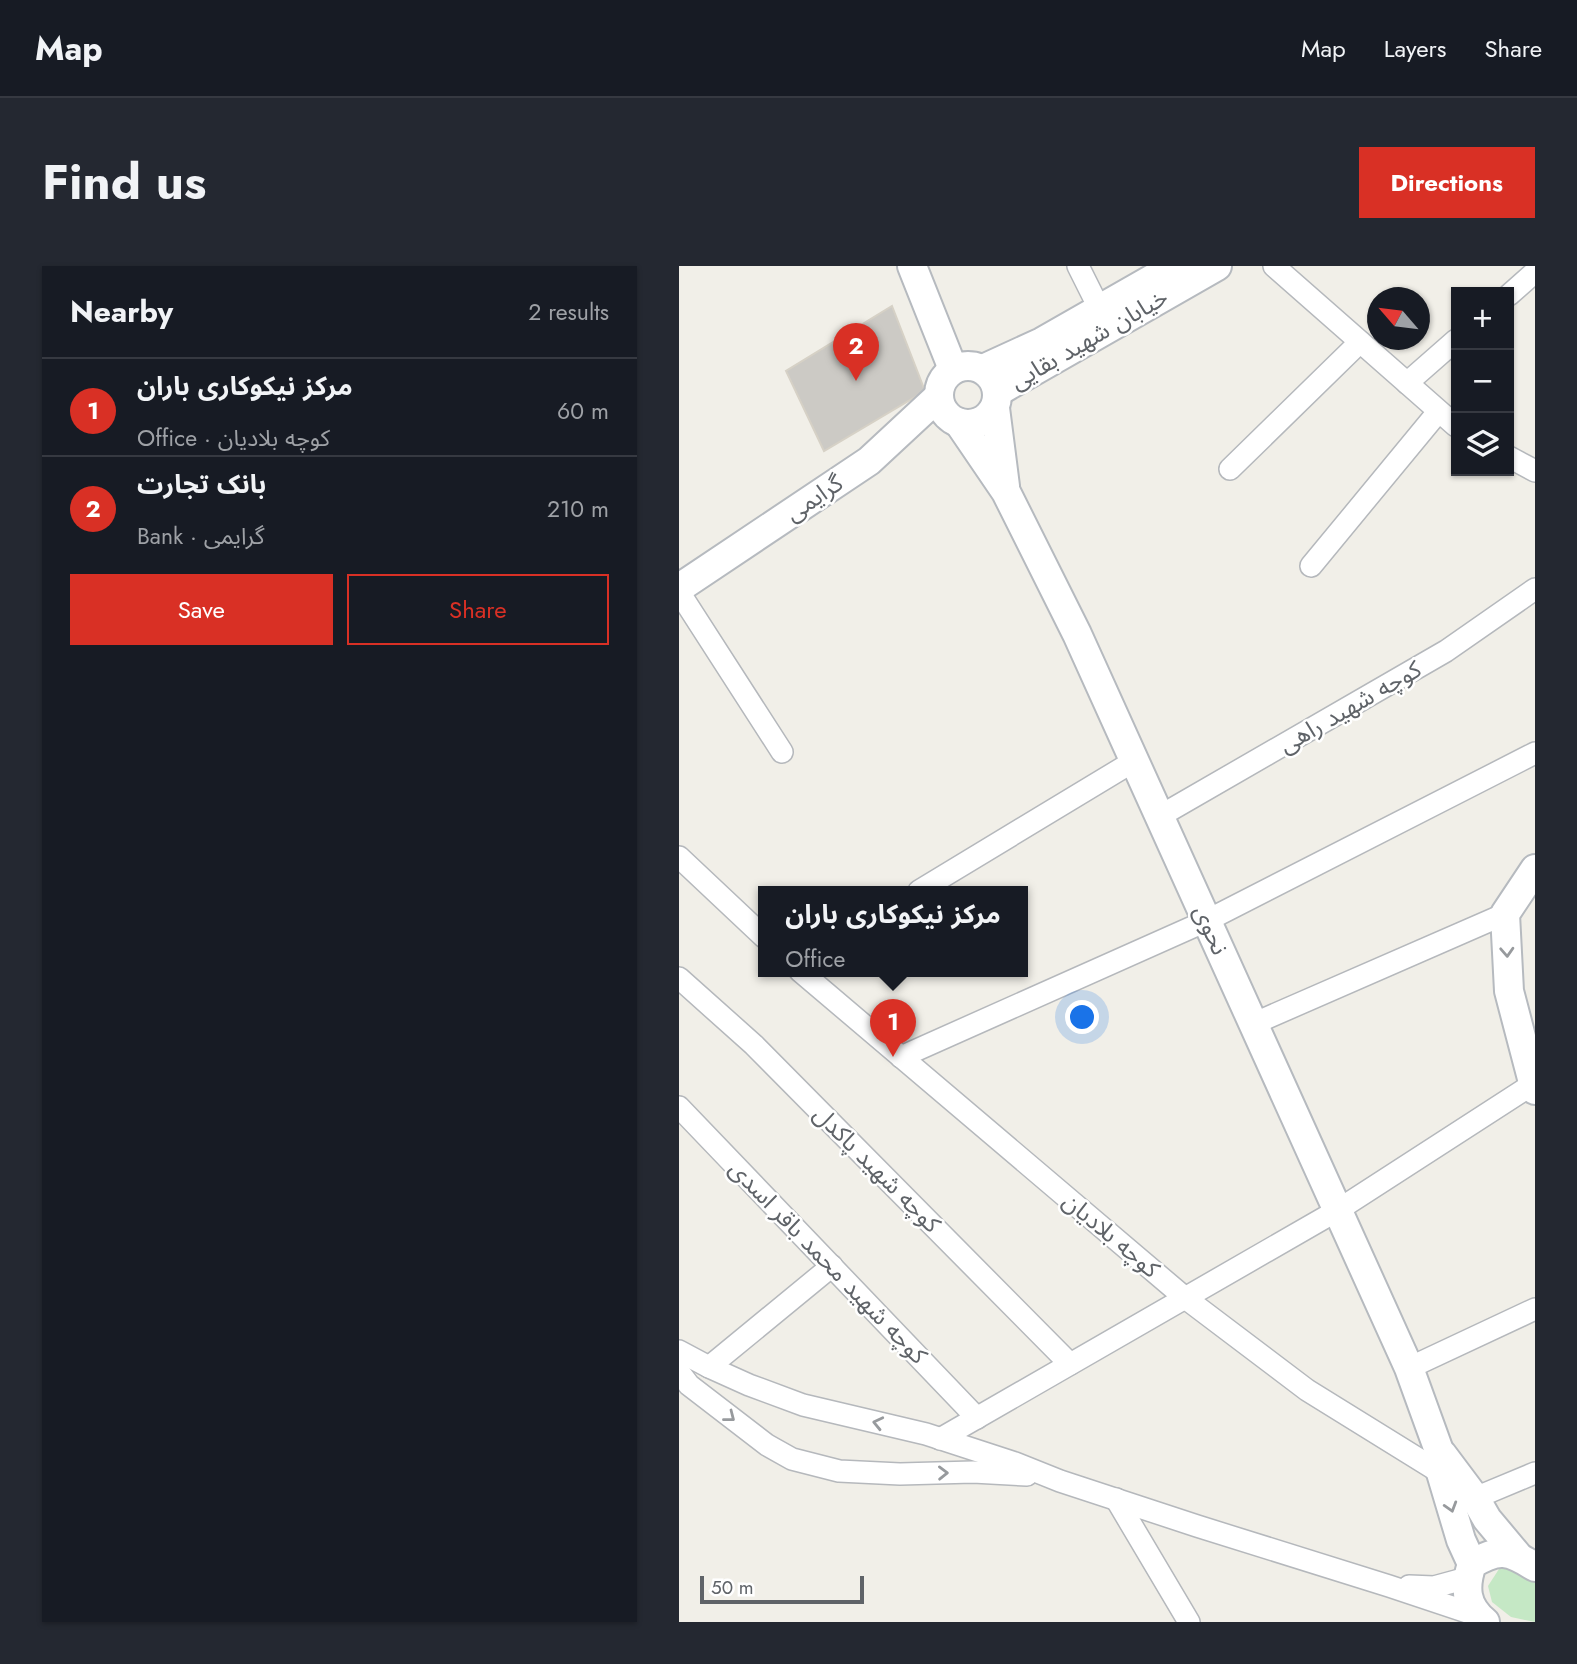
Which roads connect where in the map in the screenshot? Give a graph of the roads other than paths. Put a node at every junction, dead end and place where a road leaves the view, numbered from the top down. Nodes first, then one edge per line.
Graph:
1 (912, 266) edge
2 (1078, 266) edge
3 (1175, 266) edge
4 (1217, 266) edge
5 (1273, 266) edge
6 (1535, 272) edge
7 (1514, 291) edge
8 (1100, 310) junction
9 (1360, 342) junction
10 (1451, 344) edge
11 (953, 369) junction
12 (1407, 383) junction
13 (992, 389) junction
14 (939, 396) junction
15 (1438, 412) junction
16 (956, 421) junction
17 (1451, 422) edge
18 (1514, 460) edge
19 (869, 461) junction
20 (1230, 469) dead end
21 (1535, 471) edge
22 (1006, 492) junction
23 (1311, 566) dead end
24 (1535, 589) edge
25 (679, 590) edge
26 (782, 751) dead end
27 (1535, 754) edge
28 (1135, 761) junction
29 (1160, 816) junction
30 (679, 857) edge
31 (1535, 869) edge
32 (927, 886) edge
33 (1505, 914) junction
34 (1206, 920) junction
35 (758, 931) edge
36 (807, 977) edge
37 (679, 978) edge
38 (1253, 1024) junction
39 (901, 1057) junction
40 (1534, 1087) edge
41 (679, 1107) edge
42 (1338, 1210) junction
43 (832, 1266) junction
44 (1184, 1297) junction
45 (1535, 1308) edge
46 (679, 1351) edge
47 (1070, 1364) junction
48 (709, 1367) junction
49 (1409, 1368) junction
50 (682, 1381) edge
51 (977, 1418) junction
52 (940, 1439) junction
53 (1439, 1461) junction
54 (1535, 1473) edge
55 (1060, 1481) junction
56 (1475, 1498) junction
57 (1116, 1499) junction
58 (1526, 1562) edge
59 (1469, 1571) junction
60 (1389, 1586) junction
61 (1481, 1620) edge
62 (1189, 1622) edge

1 - 11 main road
2 - 8 street
3 - 8 main road, خیابان شهید بقایی
4 - 13 main road, خیابان شهید بقایی
5 - 9 street
6 - 7 street
8 - 13 main road, خیابان شهید بقایی
9 - 12 street
9 - 20 street
10 - 12 street
11 - 13 main road
11 - 14 main road
12 - 15 street
13 - 16 main road
13 - 22 main road
14 - 16 main road
14 - 19 main road, گرایمی
15 - 17 street
15 - 23 street
16 - 19 main road
16 - 22 main road, نحوی
18 - 21 street
19 - 25 main road, گرایمی
22 - 28 main road, نحوی
24 - 29 street, کوچه شهید راهی
25 - 26 street
27 - 34 street
28 - 29 main road, نحوی
28 - 32 street
29 - 34 main road, نحوی
30 - 35 street
31 - 33 main road
33 - 38 street
33 -> 40 main road
34 - 38 main road, نحوی
34 - 39 street
36 - 39 street, کوچه بلادیان
37 - 47 street, کوچه شهید پاکدل
38 - 42 main road, نحوی
39 - 44 street, کوچه بلادیان
40 - 42 street
41 - 43 street, کوچه شهید محمد باقر اسدی
42 - 44 street
42 - 49 main road, نحوی
43 - 48 street
43 - 51 street, کوچه شهید محمد باقر اسدی
44 - 47 street
44 - 53 street, کوچه بلادیان
45 - 49 street
46 - 48 street
47 - 51 street
52 -> 48 street
49 - 53 main road, نحوی
50 -> 55 street
51 - 52 street
52 - 55 street
53 - 56 main road
53 -> 59 main road
54 - 56 street
55 - 57 street
56 - 58 main road
57 - 60 street
57 - 62 street
58 - 59 main road
59 - 60 street
59 - 61 main road
60 - 61 street

